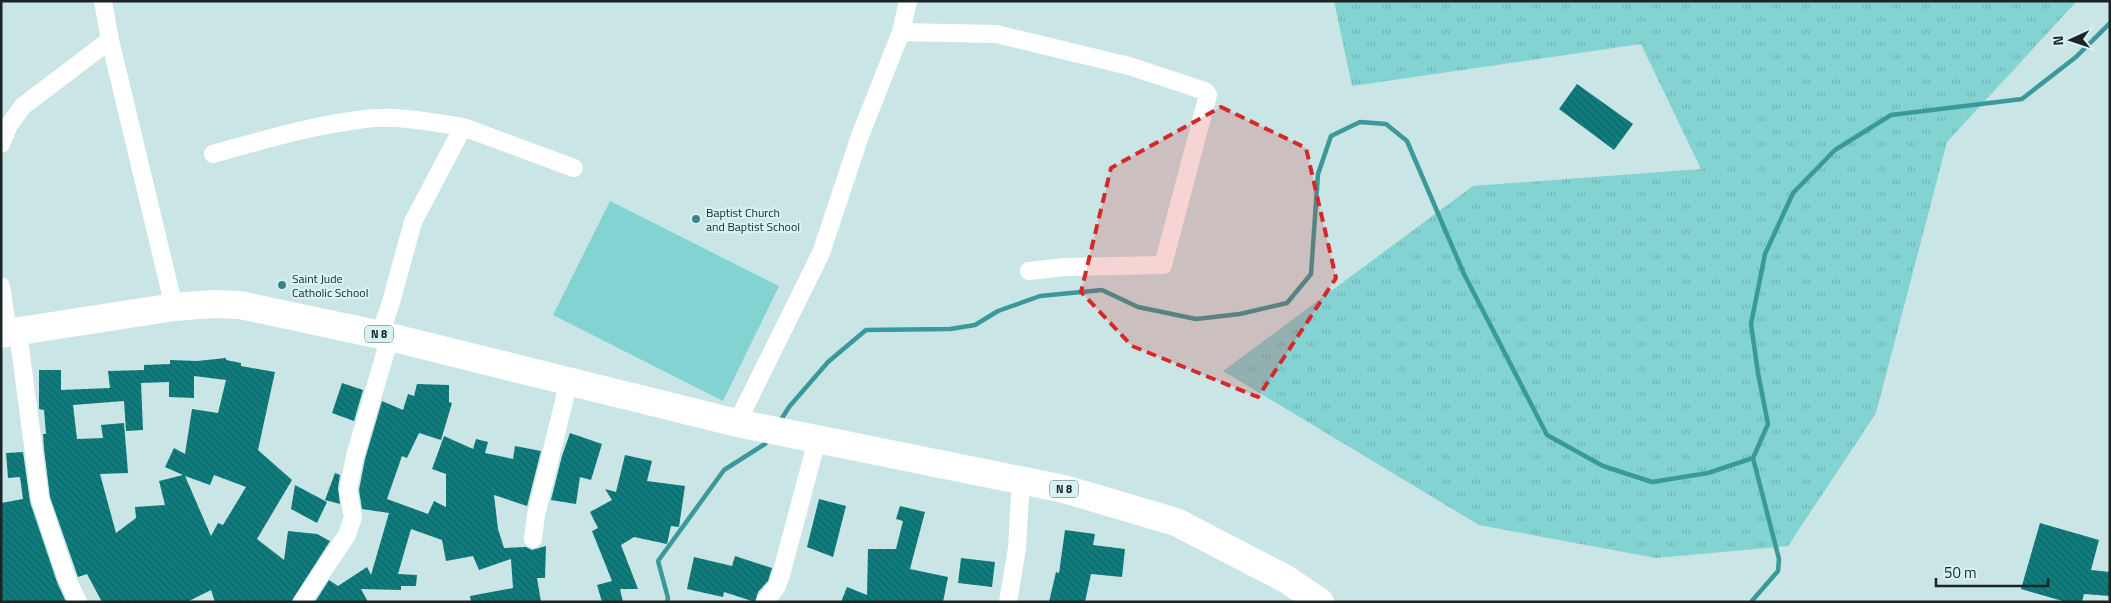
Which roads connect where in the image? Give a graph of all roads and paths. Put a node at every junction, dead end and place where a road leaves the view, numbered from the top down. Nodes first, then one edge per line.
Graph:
1 (103, 1) edge
2 (908, 1) edge
3 (901, 32) junction
4 (110, 40) junction
5 (463, 127) junction
6 (1, 144) edge
7 (212, 154) dead end
8 (574, 168) dead end
9 (1029, 271) dead end
10 (1, 286) edge
11 (174, 307) junction
12 (9, 333) edge
13 (385, 336) junction
14 (569, 382) junction
15 (744, 425) junction
16 (817, 440) junction
17 (1021, 479) junction
18 (533, 539) dead end
19 (78, 602) edge
20 (302, 602) edge
21 (765, 602) edge
22 (1008, 602) edge
23 (1320, 602) edge

1 - 4 street
2 - 3 street
3 - 9 street
3 - 15 street
4 - 6 street
4 - 11 street
5 - 7 street
5 - 8 street
5 - 13 street
10 - 12 street
11 - 12 highway, N 8
11 - 13 highway, N 8
12 - 19 street
13 - 14 highway, N 8
13 - 20 street
14 - 15 highway, N 8
14 - 18 street
15 - 16 highway, N 8
16 - 17 highway, N 8
16 - 21 street
17 - 22 street
17 - 23 highway, N 8

